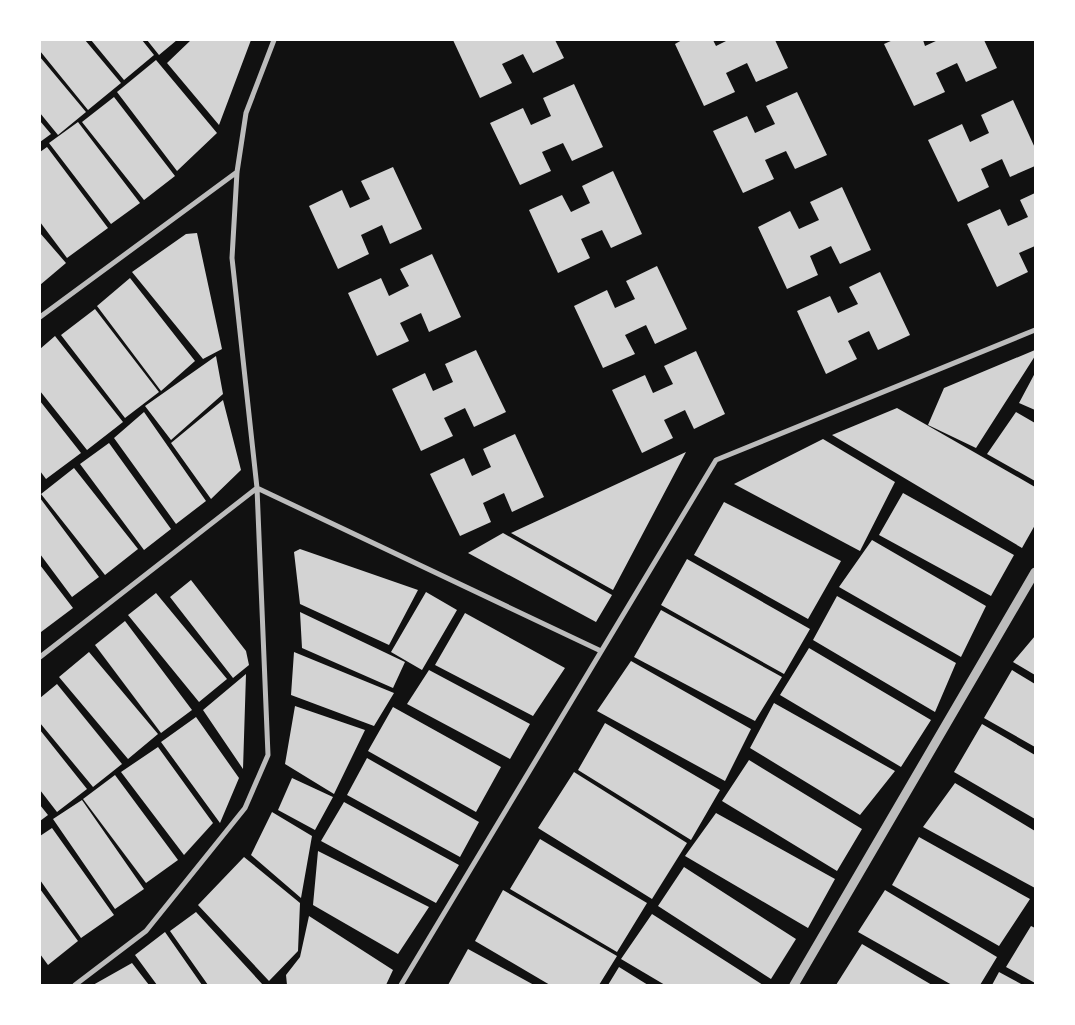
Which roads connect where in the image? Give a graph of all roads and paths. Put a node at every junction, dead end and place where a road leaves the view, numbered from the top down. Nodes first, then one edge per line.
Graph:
1 (274, 40) edge
2 (237, 172) junction
3 (40, 317) edge
4 (1035, 330) edge
5 (258, 488) junction
6 (1035, 572) edge
7 (601, 651) junction
8 (40, 657) edge
9 (75, 985) edge
10 (401, 985) edge
11 (794, 985) edge

1 - 2 street
2 - 3 street
2 - 5 street
4 - 7 street
5 - 7 street
5 - 8 street
5 - 9 street
6 - 11 street
7 - 10 street

